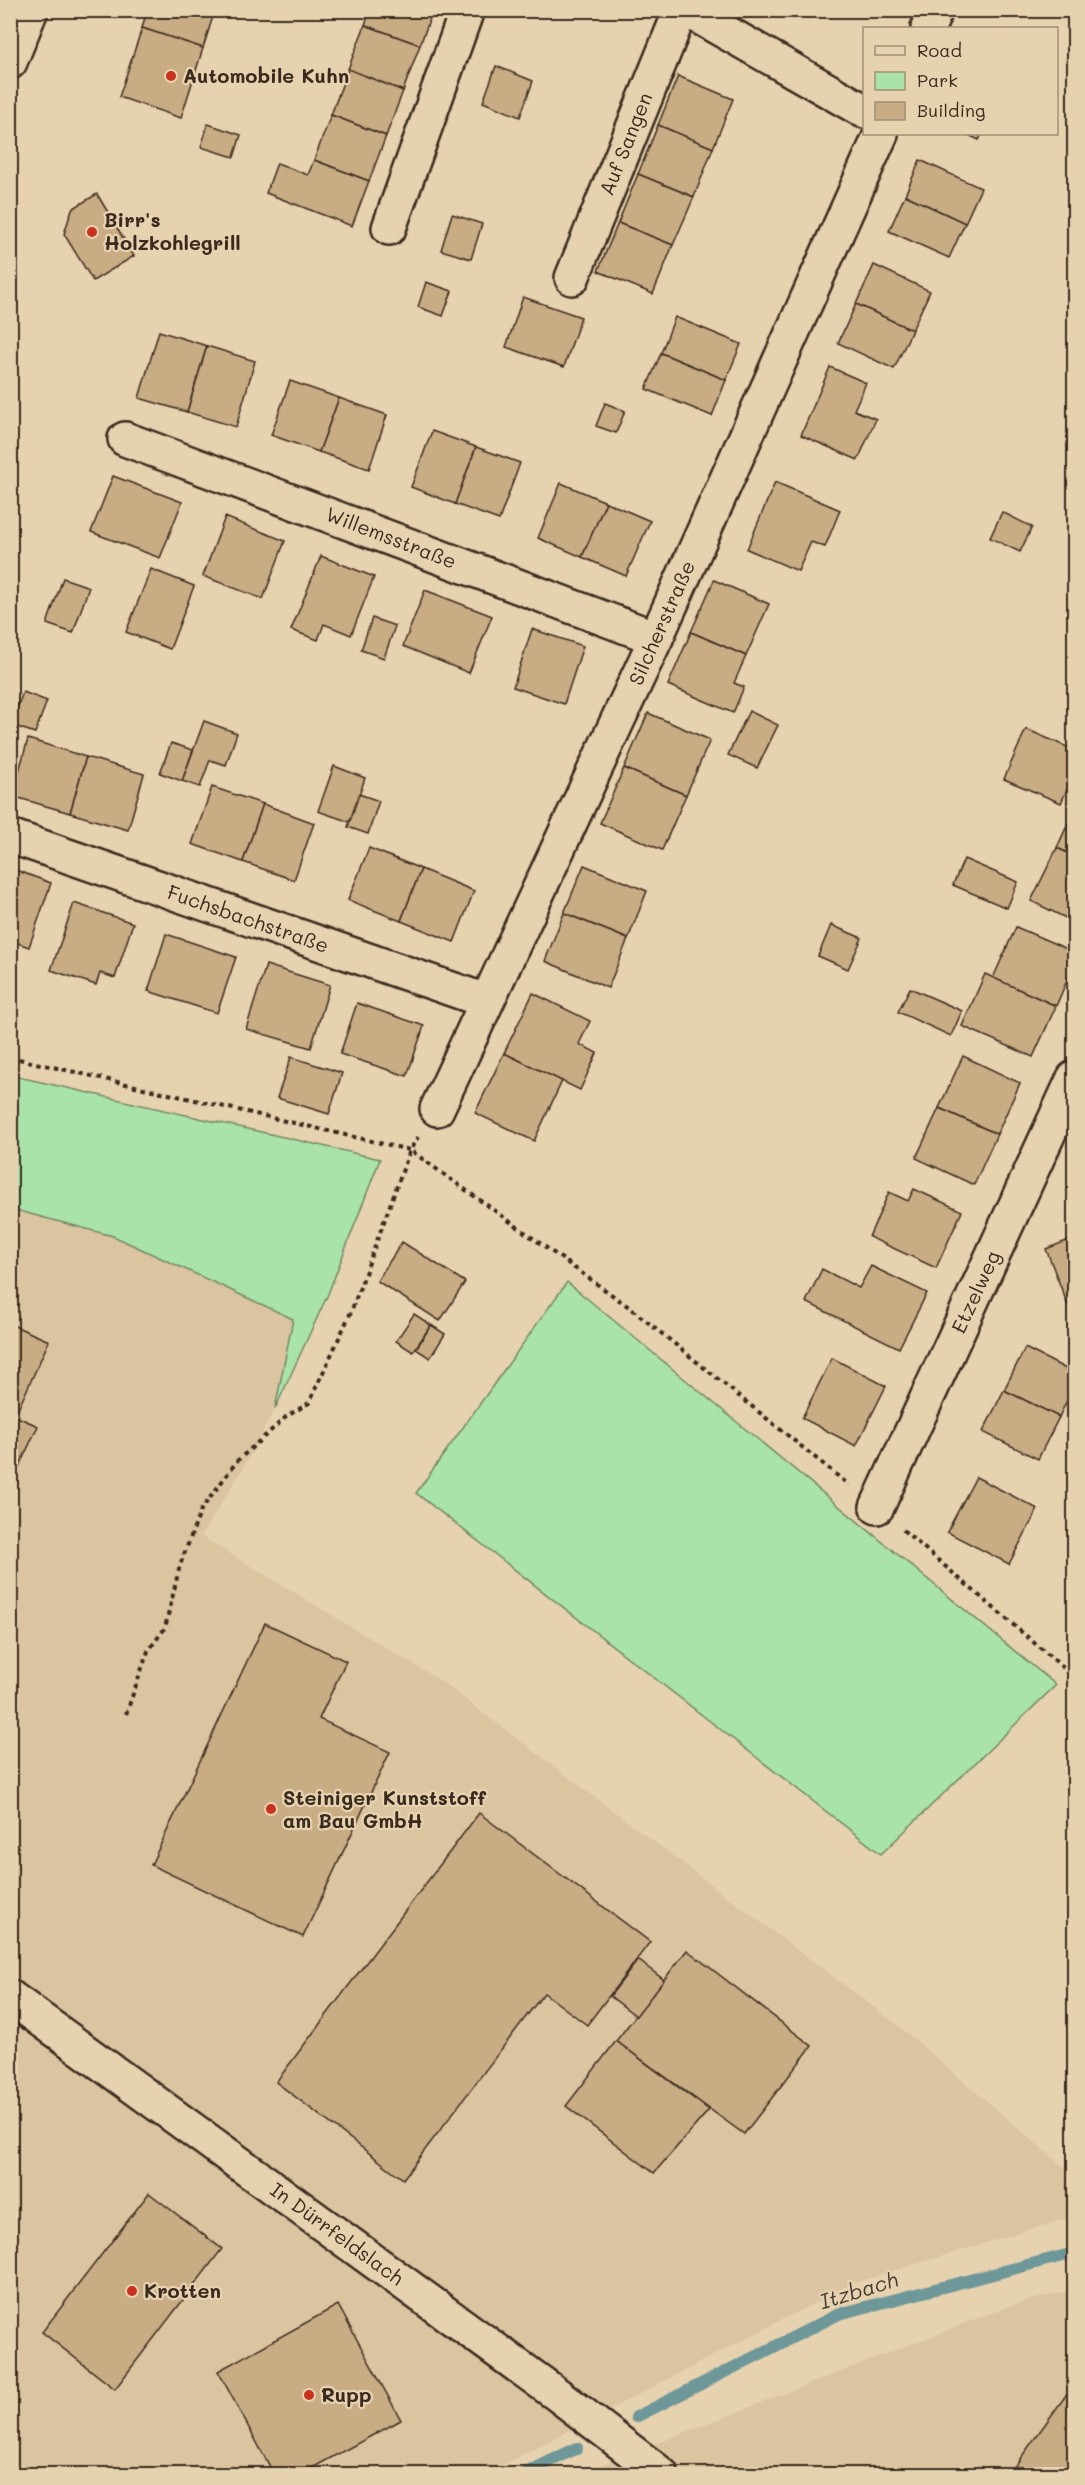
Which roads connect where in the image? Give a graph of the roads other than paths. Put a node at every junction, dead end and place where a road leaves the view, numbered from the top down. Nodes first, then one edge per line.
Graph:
1 (32, 10) edge
2 (467, 10) edge
3 (681, 10) edge
4 (687, 10) edge
5 (936, 10) edge
6 (928, 27) edge
7 (10, 62) edge
8 (863, 110) edge
9 (881, 135) edge
10 (388, 228) dead end
11 (572, 278) dead end
12 (125, 439) dead end
13 (656, 638) junction
14 (10, 837) edge
15 (486, 1001) junction
16 (1074, 1078) edge
17 (437, 1109) road end
18 (877, 1507) road end
19 (10, 1997) edge
20 (660, 2475) edge

1 - 7 street
2 - 10 street
3 - 11 street, Auf Sangen
4 - 8 street
5 - 6 street
9 - 13 street, Silcherstraße
12 - 13 street, Willemsstraße
13 - 15 street, Silcherstraße
14 - 15 street, Fuchsbachstraße
15 - 17 street, Silcherstraße
16 - 18 street, Etzelweg
19 - 20 street, In Dürrfeldslach

